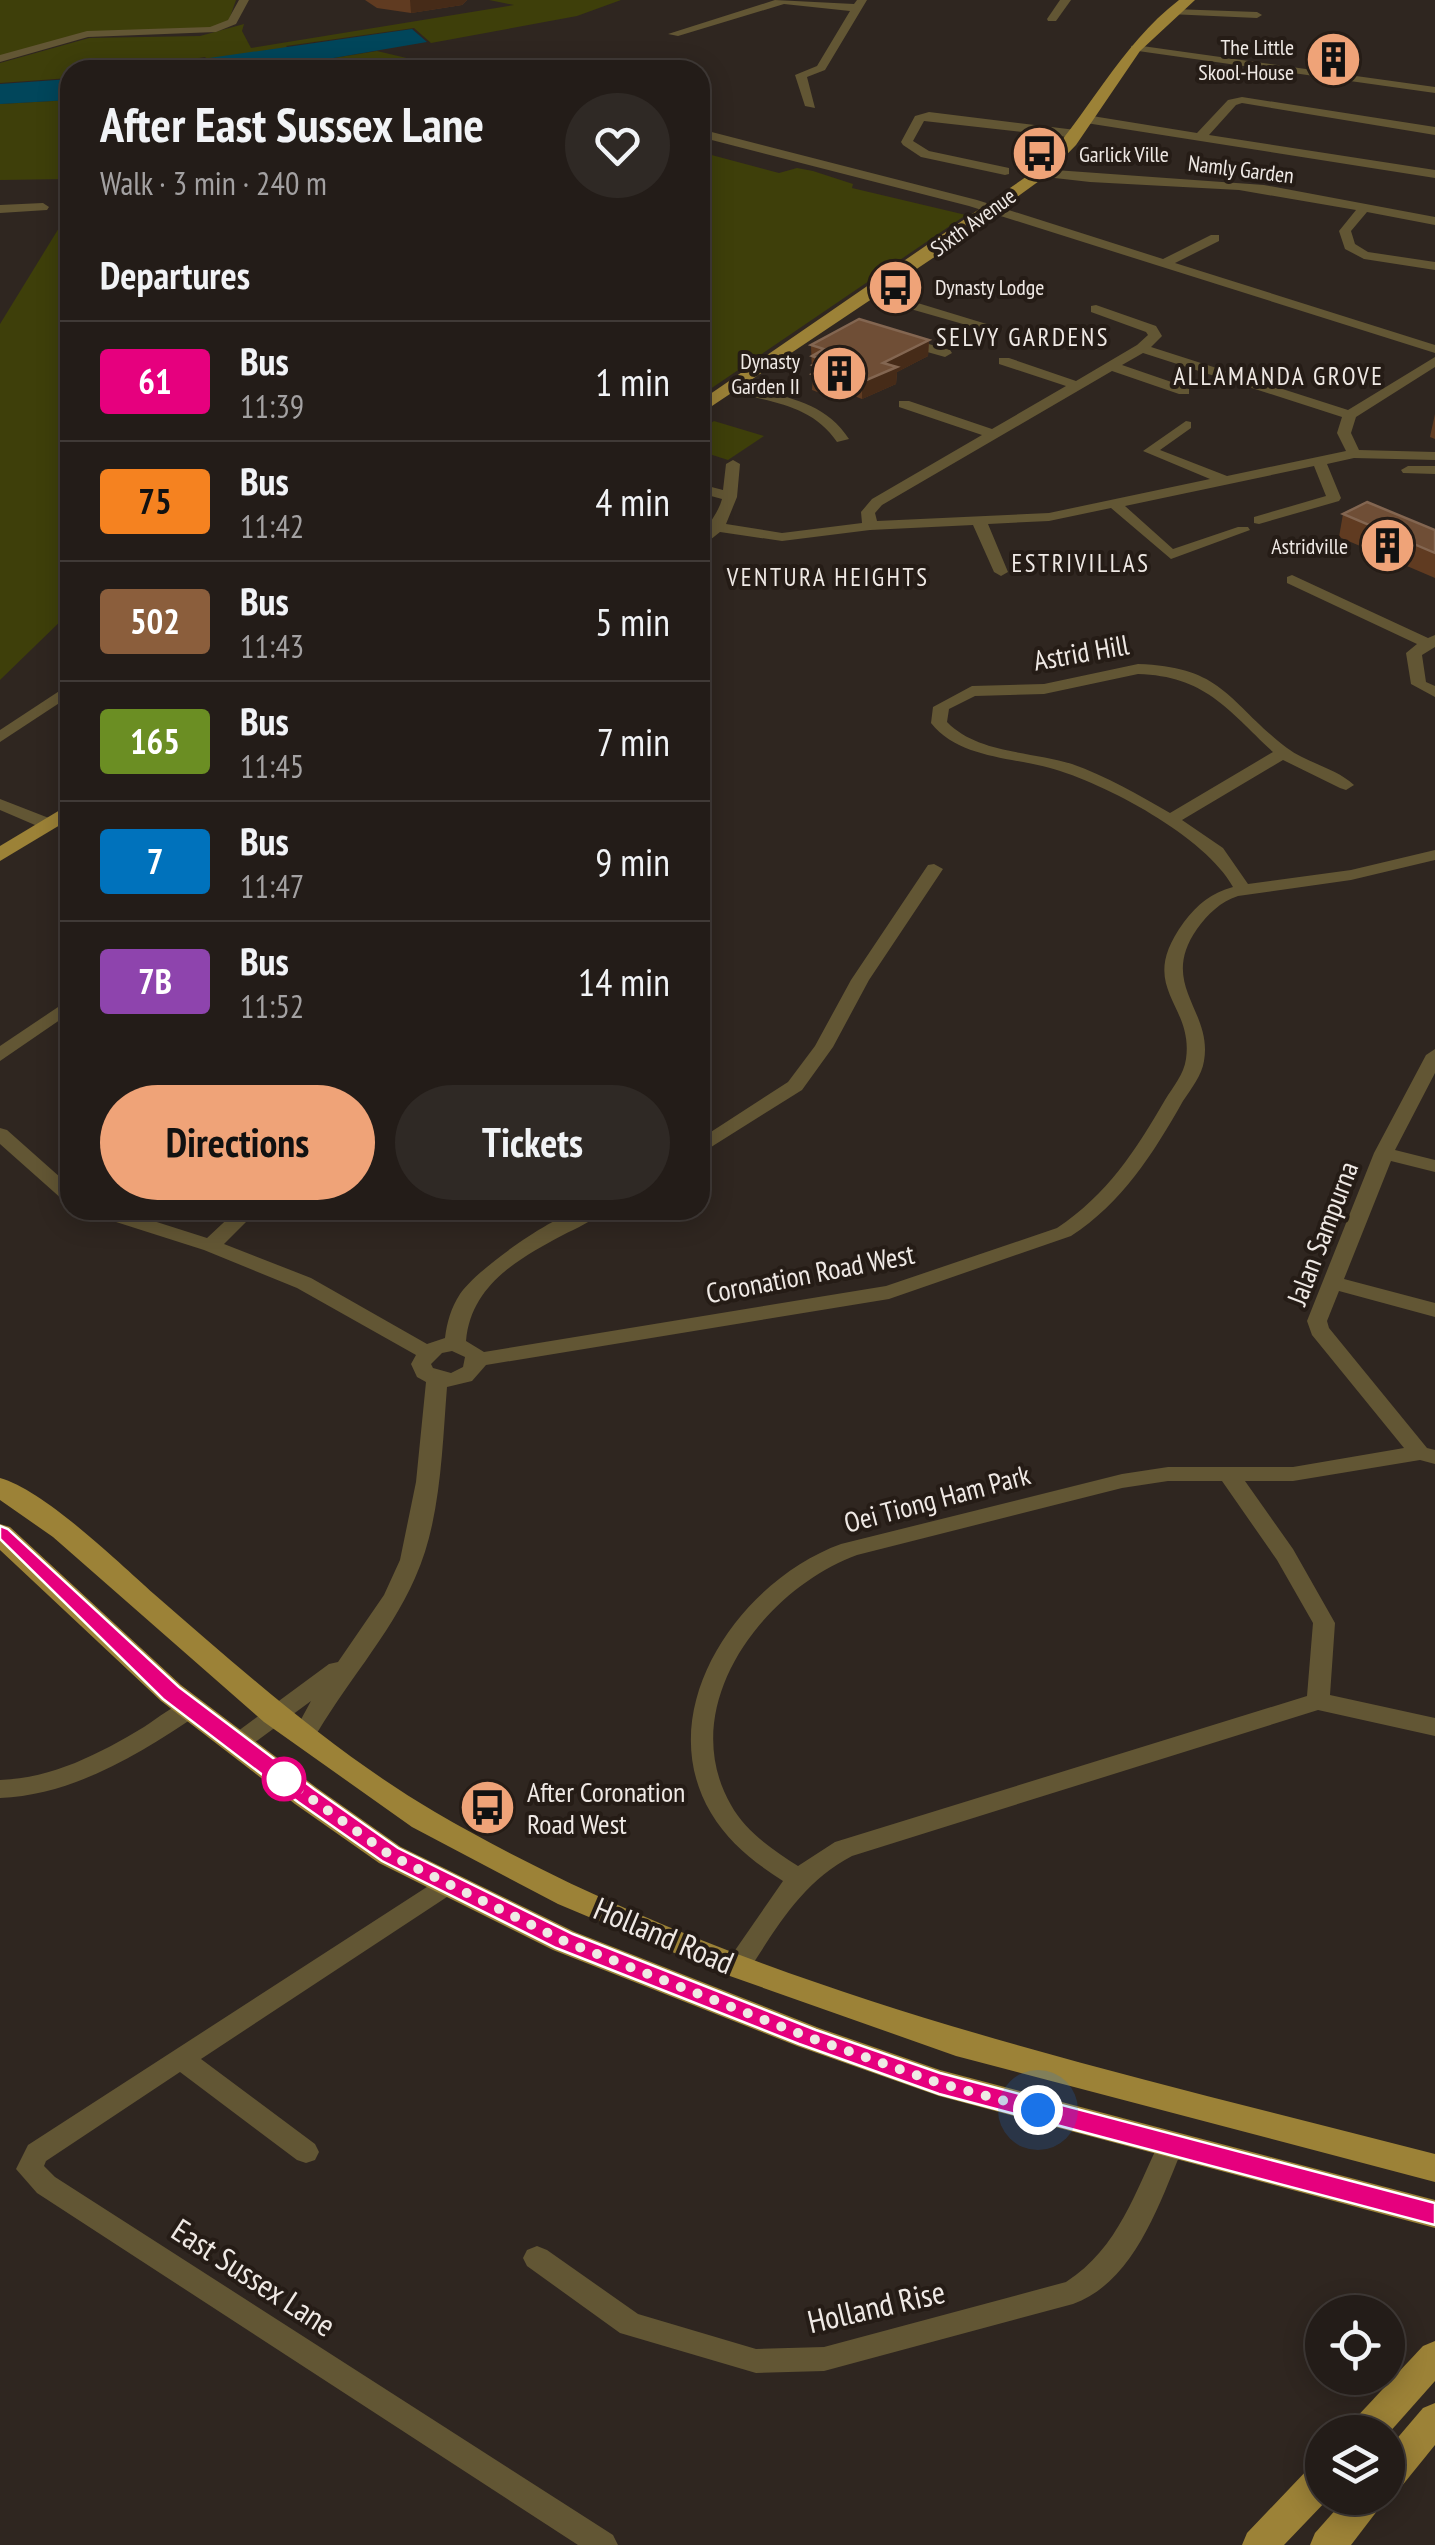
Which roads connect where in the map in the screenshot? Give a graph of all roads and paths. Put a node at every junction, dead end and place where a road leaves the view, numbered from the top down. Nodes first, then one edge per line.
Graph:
1 (244, 0) edge
2 (756, 0) edge
3 (1066, 0) edge
4 (1188, 0) edge
5 (772, 3) junction
6 (859, 4) edge
7 (1173, 12) junction
8 (1257, 14) dead end
9 (1052, 19) dead end
10 (674, 34) dead end
11 (1135, 48) junction
12 (0, 59) edge
13 (1435, 90) edge
14 (811, 106) dead end
15 (1086, 119) junction
16 (1435, 131) edge
17 (1076, 134) junction
18 (1202, 135) junction
19 (710, 136) edge
20 (1005, 171) dead end
21 (1434, 172) edge
22 (1041, 173) junction
23 (43, 206) dead end
24 (1363, 208) junction
25 (0, 209) edge
26 (992, 210) junction
27 (1435, 221) edge
28 (1214, 238) dead end
29 (1163, 264) junction
30 (1435, 266) edge
31 (870, 293) junction
32 (1096, 309) dead end
33 (832, 319) junction
34 (859, 327) edge
35 (996, 329) dead end
36 (893, 338) edge
37 (1142, 348) junction
38 (1435, 349) edge
39 (945, 353) dead end
40 (1435, 360) edge
41 (1004, 362) dead end
42 (1110, 366) junction
43 (1078, 386) junction
44 (732, 388) junction
45 (1184, 391) dead end
46 (710, 402) edge
47 (904, 404) dead end
48 (1350, 415) junction
49 (1186, 425) dead end
50 (993, 434) junction
51 (842, 439) dead end
52 (1354, 454) junction
53 (1435, 456) edge
54 (1318, 461) junction
55 (733, 464) dead end
56 (1408, 470) dead end
57 (1435, 470) edge
58 (1224, 480) junction
59 (710, 491) edge
60 (730, 497) junction
61 (1116, 506) junction
62 (1259, 520) dead end
63 (979, 521) junction
64 (870, 526) junction
65 (720, 528) junction
66 (1244, 530) dead end
67 (710, 536) edge
68 (1001, 572) dead end
69 (1292, 580) dead end
70 (1432, 642) edge
71 (1435, 692) edge
72 (60, 696) edge
73 (0, 737) edge
74 (1283, 753) junction
75 (1346, 785) dead end
76 (0, 804) edge
77 (60, 816) edge
78 (1170, 820) junction
79 (48, 824) junction
80 (0, 855) edge
81 (1435, 855) edge
82 (934, 870) dead end
83 (1243, 890) junction
84 (60, 1011) edge
85 (0, 1055) edge
86 (1435, 1055) edge
87 (0, 1134) edge
88 (710, 1141) edge
89 (1384, 1153) junction
90 (1435, 1166) edge
91 (60, 1187) edge
92 (129, 1220) edge
93 (238, 1220) edge
94 (576, 1220) edge
95 (211, 1246) junction
96 (1331, 1282) junction
97 (1435, 1310) edge
98 (454, 1344) junction
99 (426, 1352) junction
100 (477, 1360) junction
101 (436, 1379) junction
102 (1428, 1455) edge
103 (1229, 1476) junction
104 (0, 1487) edge
105 (0, 1534) edge
106 (347, 1663) junction
107 (1318, 1701) junction
108 (191, 1708) junction
109 (274, 1714) junction
110 (1435, 1726) edge
111 (304, 1736) junction
112 (238, 1744) junction
113 (5, 1794) edge
114 (798, 1877) junction
115 (447, 1884) junction
116 (738, 1966) junction
117 (180, 2058) junction
118 (1171, 2146) junction
119 (306, 2152) dead end
120 (1435, 2168) edge
121 (1428, 2218) edge
122 (537, 2258) dead end
123 (1435, 2357) edge
124 (1382, 2415) edge
125 (1435, 2419) edge
126 (1405, 2455) edge
127 (1305, 2498) edge
128 (1354, 2515) edge
129 (602, 2545) edge
130 (1260, 2545) edge
131 (1328, 2545) edge

1 - 12 street
2 - 5 street
3 - 9 street
4 - 7 main road, Sixth Avenue
5 - 6 street
5 - 10 street
6 - 14 street
7 - 8 street
7 - 11 main road, Sixth Avenue
11 - 13 street
11 - 15 main road, Sixth Avenue
15 - 17 main road, Sixth Avenue
15 - 18 street
16 - 18 street
17 - 20 street
17 - 22 main road, Sixth Avenue
18 - 21 street
19 - 26 street
22 - 24 street, Namly Garden
22 - 26 main road, Sixth Avenue
23 - 25 street
24 - 27 street, Namly Garden
24 - 30 street
26 - 29 street
26 - 31 main road, Sixth Avenue
28 - 29 street
29 - 38 street
31 - 33 main road, Sixth Avenue
31 - 35 street
32 - 37 street
33 - 34 street
33 - 44 main road, Sixth Avenue
36 - 39 street
37 - 42 street
37 - 48 street
40 - 48 street
41 - 43 street
42 - 43 street
42 - 45 street
43 - 50 street
44 - 46 main road, Sixth Avenue
44 - 51 street
47 - 50 street
48 - 52 street
49 - 58 street
50 - 64 street
52 - 53 street
52 - 54 street
54 - 58 street
54 - 62 street
55 - 60 street
56 - 57 street
58 - 61 street
59 - 60 street
60 - 65 street
61 - 63 street
61 - 66 street
63 - 64 street
63 - 68 street
64 - 65 street
65 - 67 street
69 - 70 street
70 - 71 street
72 - 73 street
74 - 75 street
74 - 78 street
74 - 78 street, Astrid Hill
76 - 79 street
77 - 79 main road
78 - 83 street, Astrid Hill
79 - 80 main road
81 - 83 street, Coronation Road West
82 - 88 street
83 - 100 street, Coronation Road West
84 - 85 street
86 - 89 street, Jalan Sampurna
87 - 91 street
89 - 90 street
89 - 96 street, Jalan Sampurna
92 - 95 street
93 - 95 street
94 - 98 street
95 - 99 street
96 - 97 street
96 - 102 street, Jalan Sampurna
98 - 99 street
98 - 100 street
99 - 101 street
100 - 101 street
101 - 106 street
102 - 103 street, Oei Tiong Ham Park
103 - 107 street
103 - 114 street, Oei Tiong Ham Park
104 - 109 main road, Holland Road
105 - 108 main road, Holland Road
106 - 109 street
106 - 111 street
107 - 110 street
107 - 114 street
108 - 112 main road, Holland Road
108 - 113 street
109 - 111 main road, Holland Road
109 - 112 street
111 - 116 main road, Holland Road
112 - 115 main road, Holland Road
114 - 116 street
115 - 117 street, East Sussex Lane
115 - 118 main road, Holland Road
116 - 120 main road, Holland Road
117 - 119 street
117 - 129 street, East Sussex Lane
118 - 121 main road, Holland Road
118 - 122 street, Holland Rise
123 - 124 main road
125 - 126 main road
127 - 130 main road
128 - 131 main road

